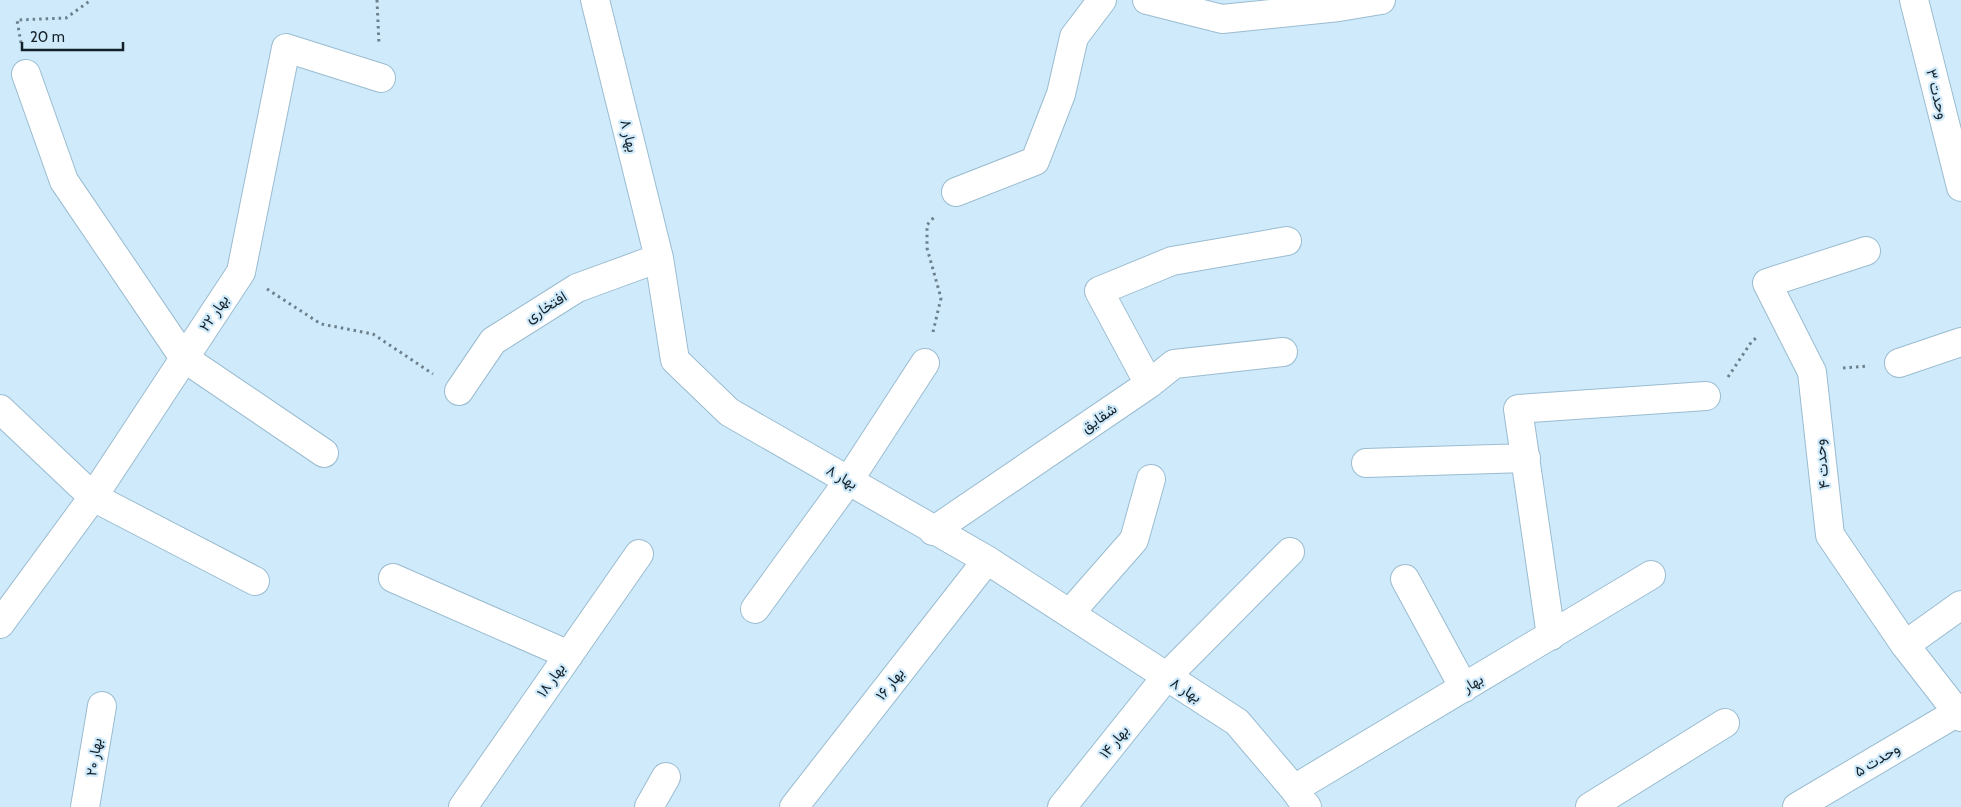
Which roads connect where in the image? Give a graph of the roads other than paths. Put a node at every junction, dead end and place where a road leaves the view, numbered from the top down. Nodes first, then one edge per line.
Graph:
1 (595, 0) edge
2 (1102, 0) edge
3 (1147, 0) edge
4 (1381, 0) edge
5 (1914, 0) edge
6 (26, 74) road end
7 (382, 78) road end
8 (1961, 187) edge
9 (956, 192) road end
10 (1287, 242) dead end
11 (1866, 251) dead end
12 (659, 258) junction
13 (1961, 342) edge
14 (1282, 352) dead end
15 (184, 358) junction
16 (925, 363) road end
17 (1899, 363) road end
18 (1149, 384) junction
19 (459, 391) road end
20 (1706, 396) road end
21 (0, 409) edge
22 (324, 453) dead end
23 (1526, 458) junction
24 (1366, 463) dead end
25 (1151, 479) dead end
26 (849, 480) junction
27 (93, 497) junction
28 (933, 531) junction
29 (1290, 552) dead end
30 (639, 554) dead end
31 (987, 560) junction
32 (1651, 575) dead end
33 (393, 578) dead end
34 (1406, 579) dead end
35 (255, 581) dead end
36 (1961, 605) edge
37 (755, 609) dead end
38 (1070, 613) junction
39 (0, 624) edge
40 (1551, 636) junction
41 (1904, 645) junction
42 (569, 655) junction
43 (1166, 677) junction
44 (1464, 688) junction
45 (102, 706) dead end
46 (1959, 715) edge
47 (1725, 723) dead end
48 (666, 777) dead end
49 (1300, 798) edge
50 (85, 807) edge
51 (463, 807) edge
52 (649, 807) edge
53 (794, 807) edge
54 (1062, 807) edge
55 (1590, 807) edge
56 (1797, 807) edge

1 - 12 street, بهار ۸
2 - 9 street
3 - 4 street
5 - 8 street, وحدت ۳
6 - 15 street
7 - 15 street, بهار ۲۲
10 - 18 street
11 - 41 street, وحدت ۴
12 - 19 street, افتخاری
12 - 26 street, بهار ۸
13 - 17 street
14 - 18 street, شقایق
15 - 22 street
15 - 27 street, بهار ۲۲
16 - 26 street
18 - 28 street, شقایق
20 - 23 street
21 - 27 street
23 - 24 street
23 - 40 street
25 - 38 street
26 - 28 street, بهار ۸
26 - 37 street
27 - 35 street
27 - 39 street, بهار ۲۲
28 - 31 street, بهار ۸
29 - 43 street, بهار ۱۴
30 - 42 street, بهار ۱۸
31 - 38 street, بهار ۸
31 - 53 street, بهار ۱۶
32 - 40 street, بهار
33 - 42 street
34 - 44 street
36 - 41 street
38 - 43 street, بهار ۸
40 - 44 street, بهار
41 - 46 street, وحدت ۴
42 - 51 street, بهار ۱۸
43 - 49 street, بهار ۸
43 - 54 street, بهار ۱۴
44 - 49 street, بهار
45 - 50 street, بهار ۲۰
46 - 56 street, وحدت ۵
47 - 55 street
48 - 52 street

